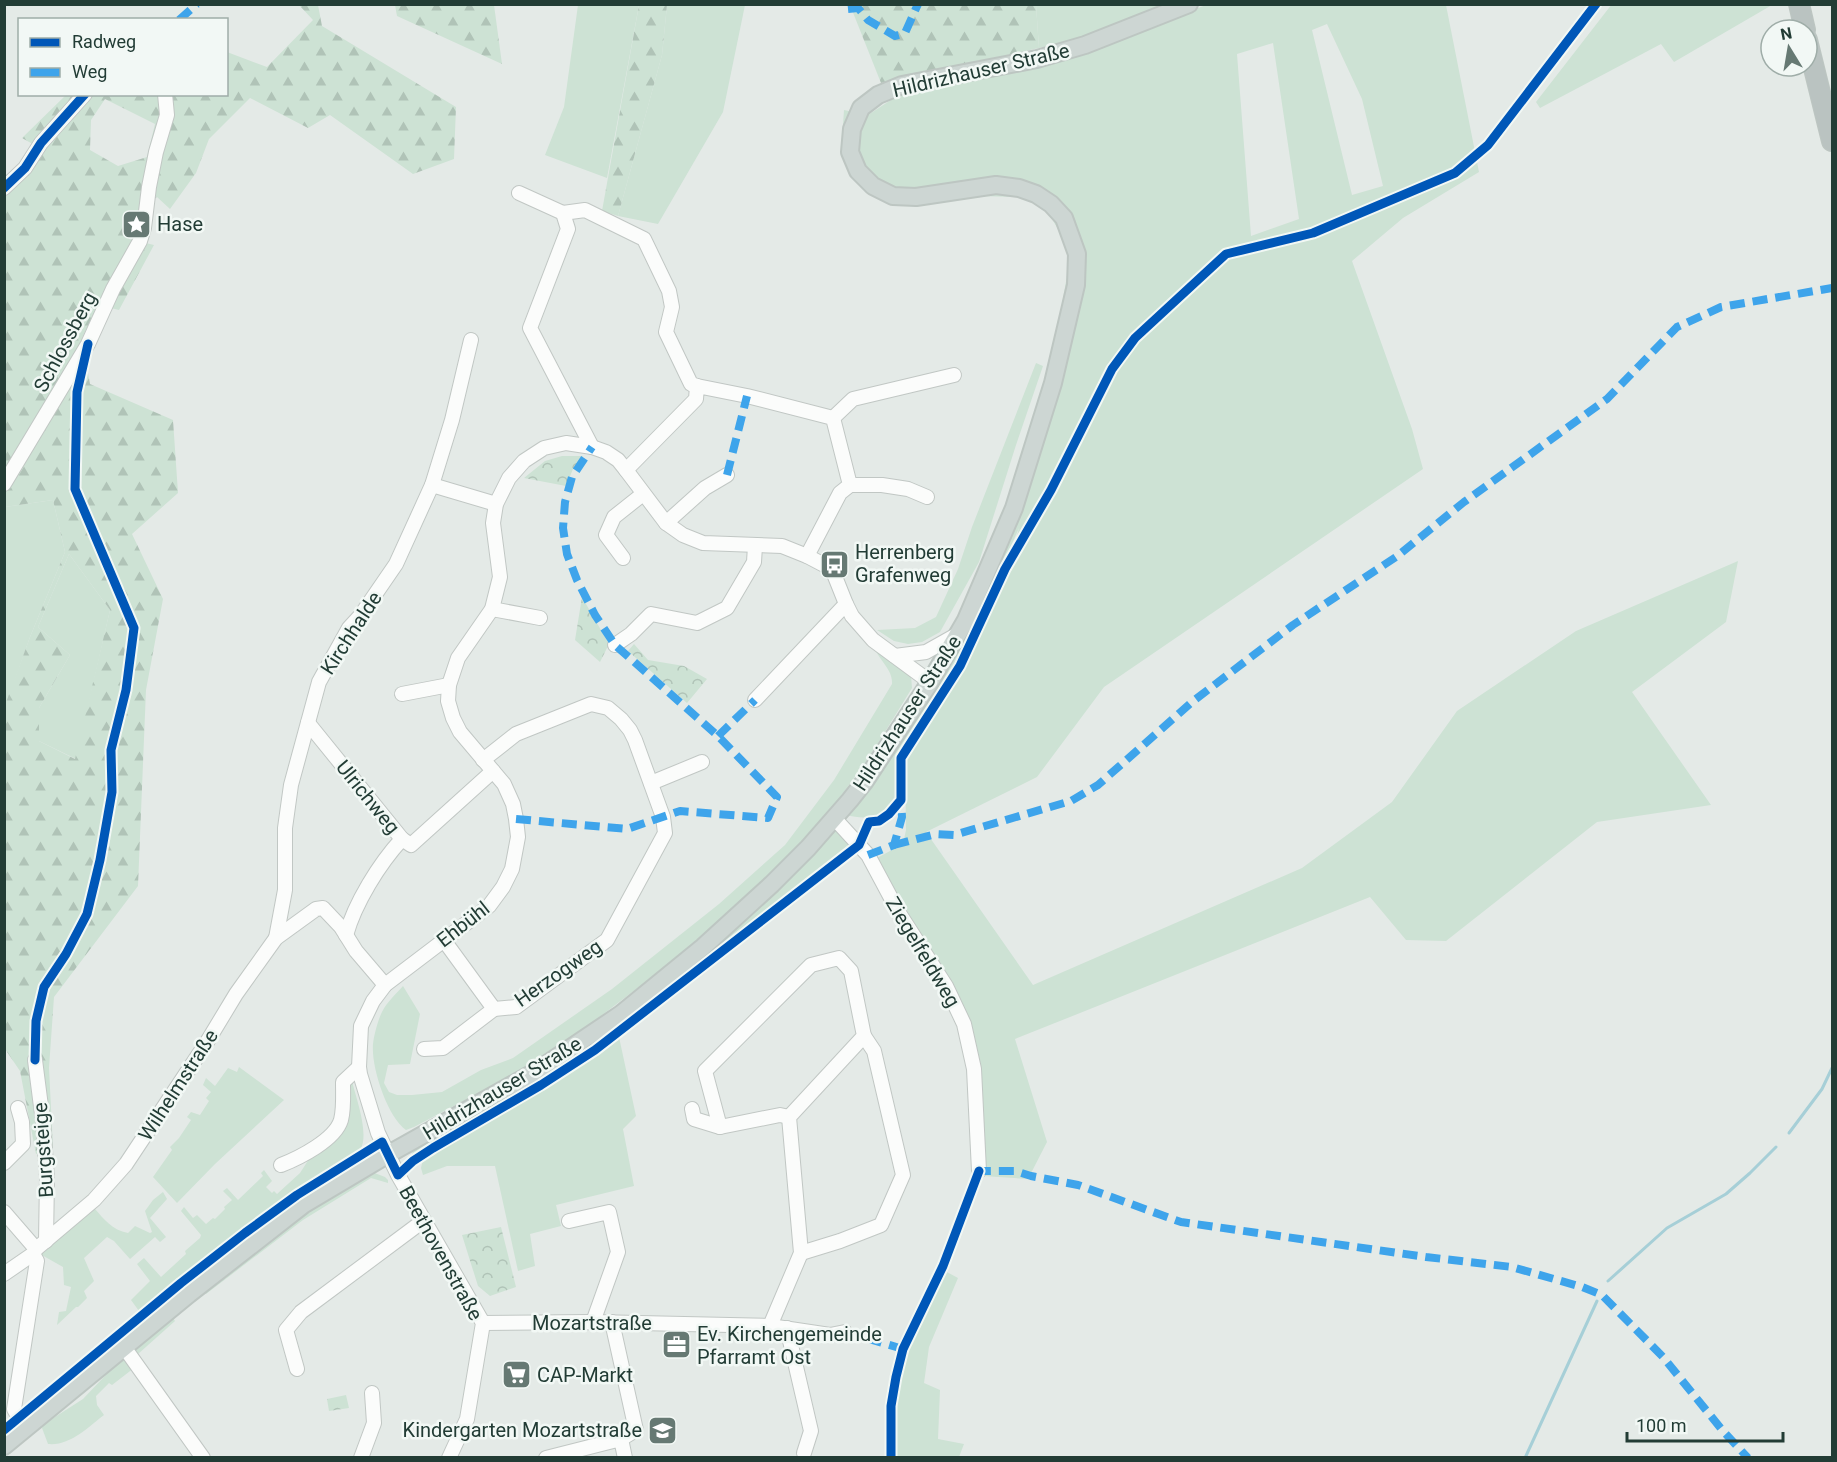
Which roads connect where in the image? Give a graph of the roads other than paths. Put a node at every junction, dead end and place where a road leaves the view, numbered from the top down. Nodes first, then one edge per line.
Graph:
1 (1189, 4) edge
2 (1817, 78) edge
3 (83, 96) edge
4 (165, 96) edge
5 (1833, 141) edge
6 (4, 188) edge
7 (519, 193) dead end
8 (563, 213) junction
9 (471, 340) dead end
10 (954, 375) dead end
11 (697, 386) junction
12 (833, 418) junction
13 (592, 447) junction
14 (626, 470) junction
15 (727, 475) dead end
16 (4, 484) edge
17 (432, 484) junction
18 (850, 485) junction
19 (644, 494) junction
20 (927, 497) dead end
21 (496, 504) junction
22 (666, 523) junction
23 (755, 546) junction
24 (807, 556) junction
25 (623, 558) dead end
26 (846, 604) junction
27 (492, 609) junction
28 (540, 618) dead end
29 (958, 634) junction
30 (615, 645) dead end
31 (895, 656) junction
32 (930, 682) junction
33 (449, 685) junction
34 (402, 694) dead end
35 (755, 699) dead end
36 (308, 723) junction
37 (702, 762) dead end
38 (488, 765) junction
39 (651, 783) junction
40 (835, 819) junction
41 (402, 839) junction
42 (344, 931) junction
43 (276, 938) junction
44 (443, 939) junction
45 (385, 985) junction
46 (494, 1009) junction
47 (864, 1036) junction
48 (424, 1049) dead end
49 (35, 1060) dead end
50 (359, 1067) junction
51 (18, 1108) dead end
52 (692, 1109) dead end
53 (789, 1117) junction
54 (720, 1127) junction
55 (387, 1155) junction
56 (4, 1163) edge
57 (281, 1165) dead end
58 (979, 1171) dead end
59 (4, 1212) edge
60 (423, 1221) junction
61 (569, 1221) dead end
62 (38, 1248) junction
63 (801, 1253) junction
64 (4, 1274) edge
65 (593, 1322) junction
66 (612, 1322) junction
67 (483, 1323) junction
68 (770, 1326) junction
69 (787, 1328) junction
70 (845, 1332) dead end
71 (124, 1347) junction
72 (297, 1370) dead end
73 (372, 1393) dead end
74 (26, 1428) junction
75 (621, 1439) junction
76 (4, 1446) edge
77 (804, 1453) dead end
78 (203, 1458) edge
79 (361, 1458) edge
80 (449, 1458) edge
81 (546, 1458) edge
82 (625, 1458) edge

1 - 29 main road, Hildrizhauser Straße
2 - 5 highway
3 - 6 street
4 - 16 street, Schlossberg
7 - 8 street
8 - 11 street
8 - 13 street
9 - 17 street, Kirchhalde
10 - 12 street
11 - 12 street
11 - 14 street
12 - 18 street
13 - 14 street, Ehbühl
13 - 21 street, Ehbühl
14 - 19 street, Ehbühl
15 - 22 street
17 - 21 street
17 - 36 street, Kirchhalde
18 - 20 street
18 - 24 street
19 - 22 street, Ehbühl
19 - 25 street
21 - 27 street, Ehbühl
22 - 23 street, Ehbühl
23 - 24 street, Ehbühl
23 - 30 street
24 - 26 street, Ehbühl
26 - 31 street, Ehbühl
26 - 35 street
27 - 28 street
27 - 33 street, Ehbühl
29 - 31 street
29 - 32 main road, Hildrizhauser Straße
31 - 32 street, Ehbühl
32 - 40 main road, Hildrizhauser Straße
33 - 34 street
33 - 38 street, Ehbühl
36 - 41 street, Ulrichweg
36 - 43 street, Kirchhalde
37 - 39 street
38 - 39 street, Herzogweg
38 - 41 street, Herzogweg
38 - 44 street, Ehbühl
39 - 46 street, Herzogweg
40 - 55 main road, Hildrizhauser Straße
40 - 58 street, Ziegelfeldweg
41 - 42 street, Ulrichweg
42 - 43 street, Wilhelmstraße
42 - 45 street
43 - 62 street, Wilhelmstraße
44 - 45 street, Ehbühl
44 - 46 street, Herzogweg
45 - 50 street, Ehbühl
46 - 48 street
47 - 53 street
47 - 54 street
47 - 63 street
49 - 62 street, Burgsteige
50 - 55 street, Ehbühl
50 - 57 street
51 - 56 street
52 - 54 street
53 - 54 street
53 - 63 street
55 - 60 street, Beethovenstraße
55 - 71 main road, Hildrizhauser Straße
59 - 62 street
60 - 67 street, Beethovenstraße
60 - 72 street
61 - 65 street
62 - 64 street, Wilhelmstraße
62 - 74 street, Burgsteige
63 - 68 street
65 - 66 street, Mozartstraße
65 - 67 street, Mozartstraße
66 - 68 street, Mozartstraße
66 - 75 street
67 - 80 street, Beethovenstraße
68 - 69 street, Mozartstraße
69 - 70 street, Mozartstraße
69 - 77 street
71 - 74 main road, Hildrizhauser Straße
71 - 78 street
73 - 79 street
74 - 76 main road, Hildrizhauser Straße
75 - 81 street
75 - 82 street

